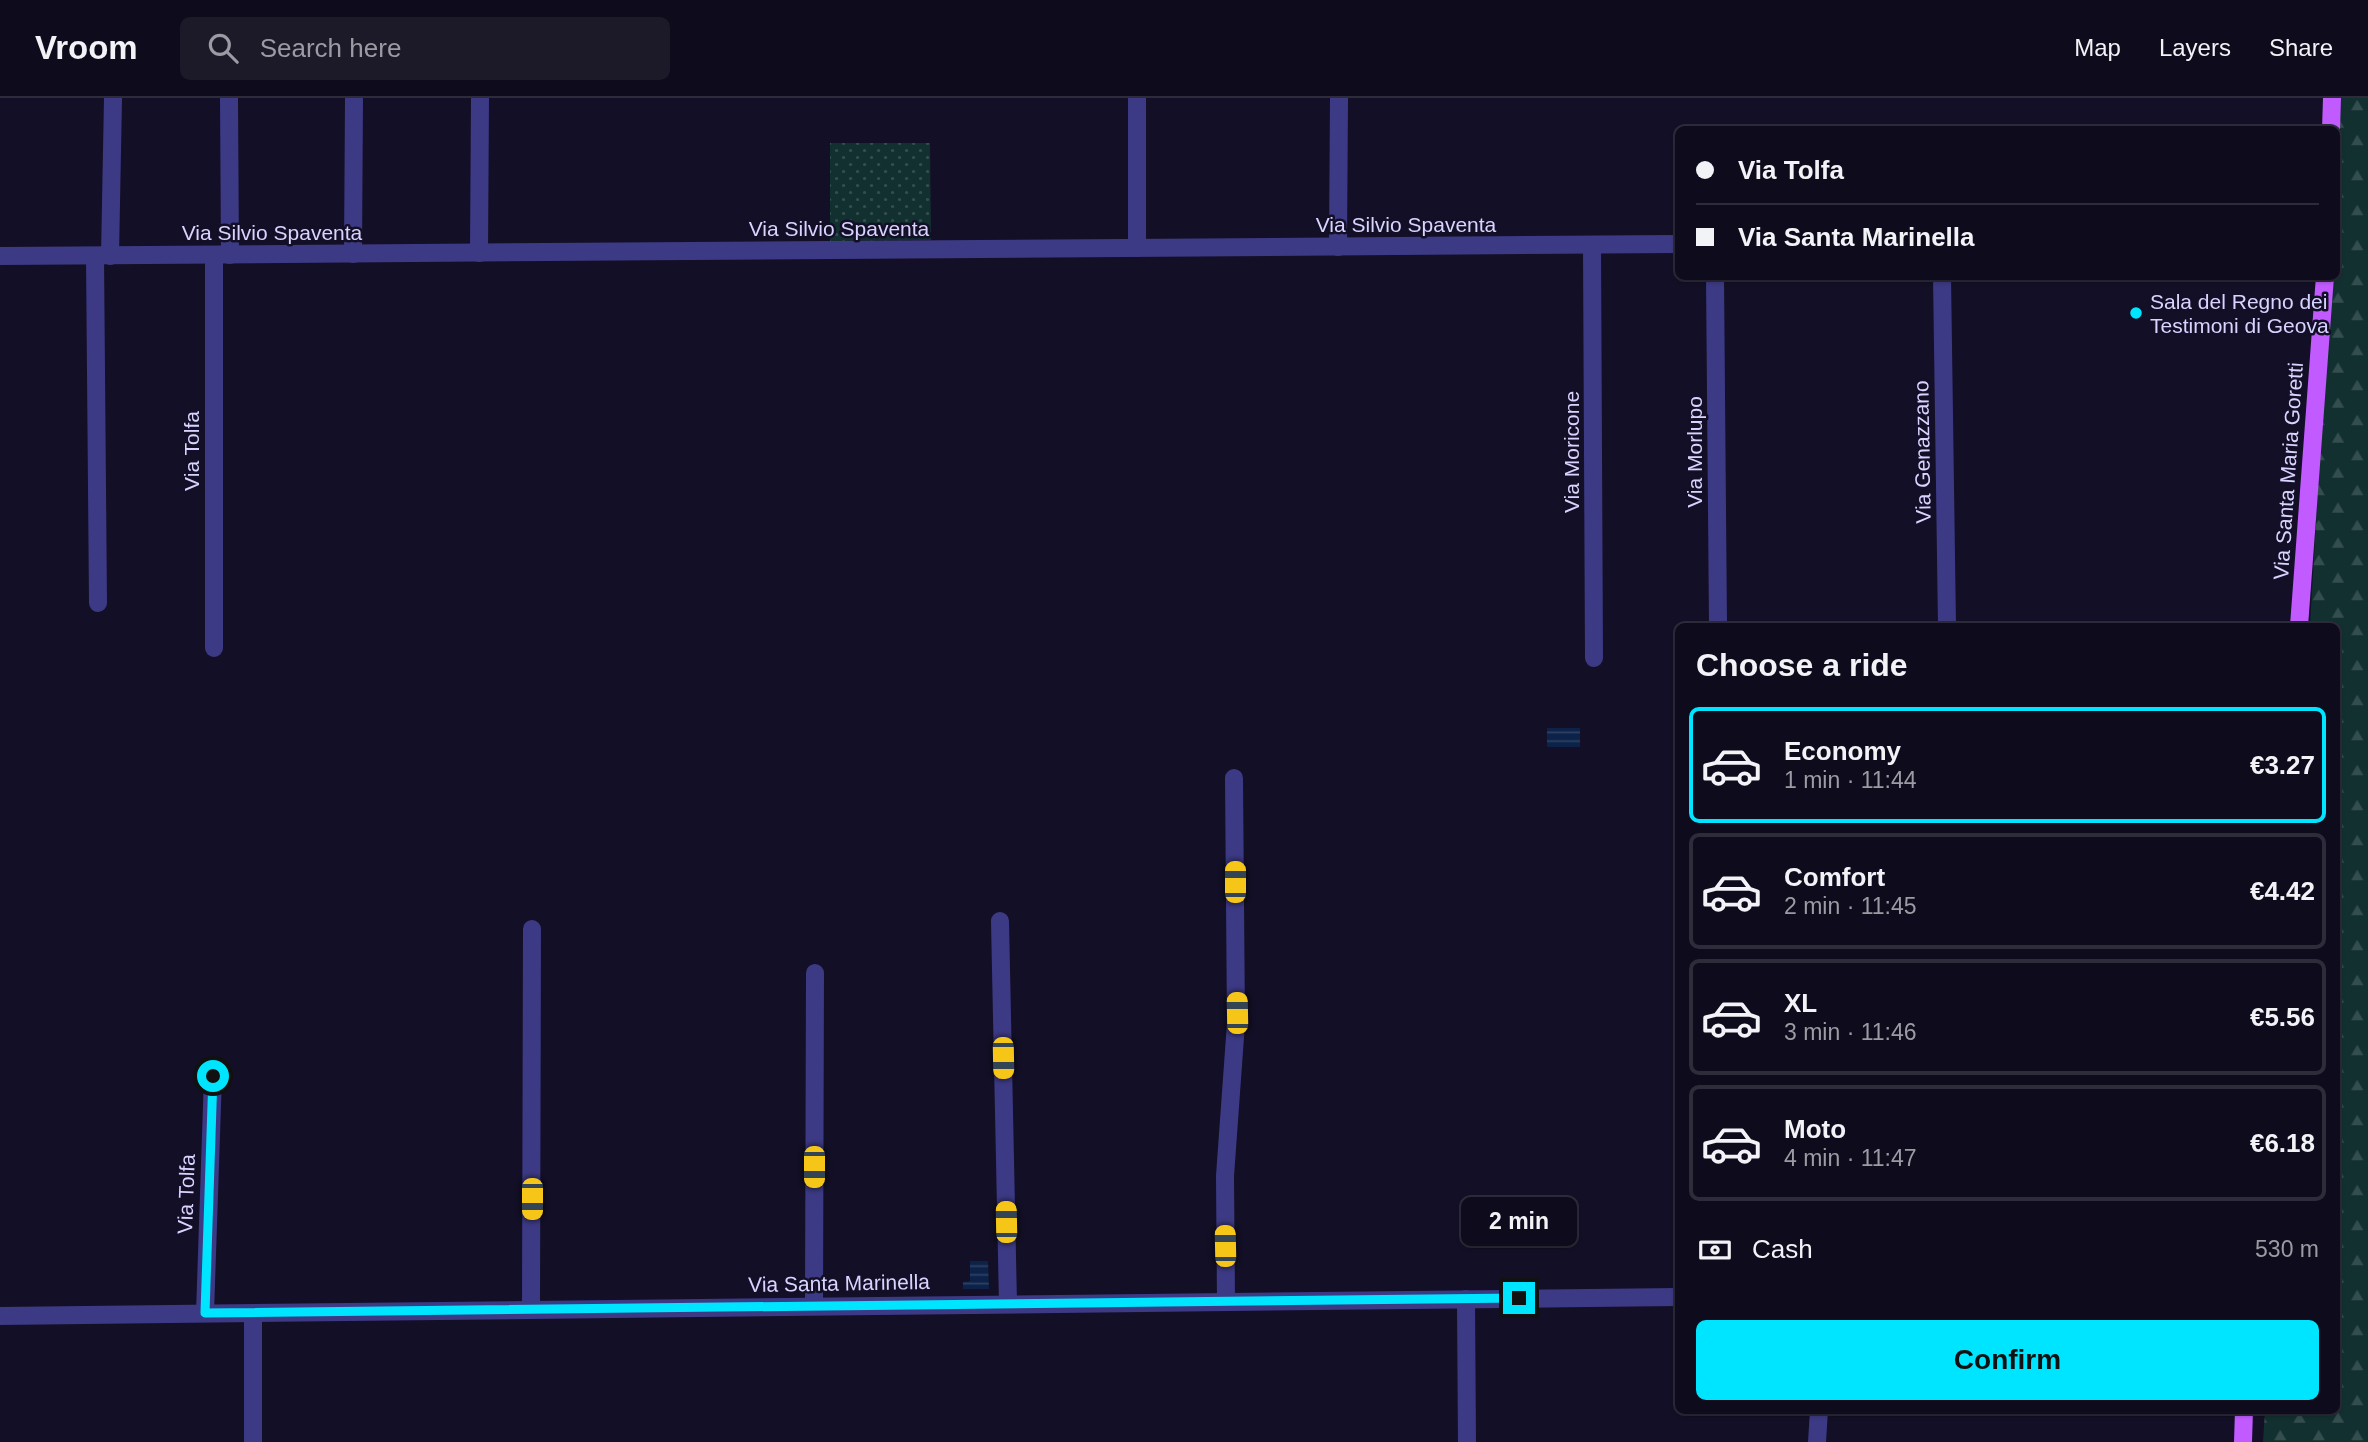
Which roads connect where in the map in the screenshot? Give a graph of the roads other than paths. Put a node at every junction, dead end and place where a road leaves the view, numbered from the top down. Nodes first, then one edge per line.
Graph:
1 (113, 98) edge
2 (229, 98) edge
3 (354, 98) edge
4 (480, 98) edge
5 (1137, 98) edge
6 (1339, 98) edge
7 (2332, 98) edge
8 (2331, 126) edge
9 (1675, 244) edge
10 (1592, 245) junction
11 (1338, 247) junction
12 (1137, 248) junction
13 (479, 253) junction
14 (353, 254) junction
15 (222, 255) junction
16 (0, 256) edge
17 (102, 256) junction
18 (1715, 280) edge
19 (1942, 280) edge
20 (2325, 280) edge
21 (98, 603) dead end
22 (1718, 623) edge
23 (1947, 623) edge
24 (2299, 623) edge
25 (214, 648) dead end
26 (1594, 658) dead end
27 (1234, 778) dead end
28 (1000, 921) dead end
29 (532, 929) dead end
30 (815, 973) dead end
31 (213, 1076) dead end
32 (1675, 1297) edge
33 (1466, 1299) junction
34 (1226, 1302) junction
35 (1008, 1304) junction
36 (814, 1306) junction
37 (531, 1308) junction
38 (205, 1313) junction
39 (253, 1313) junction
40 (0, 1316) edge
41 (1819, 1414) edge
42 (2244, 1414) edge
43 (253, 1442) edge
44 (1467, 1442) edge
45 (1817, 1442) edge
46 (2243, 1442) edge

1 - 17 street
2 - 15 street, Via Tolfa
3 - 14 street
4 - 13 street
5 - 12 street
6 - 11 street
7 - 8 main road
9 - 10 street, Via Silvio Spaventa
10 - 11 street, Via Silvio Spaventa
10 - 26 street, Via Moricone
11 - 12 street, Via Silvio Spaventa
12 - 13 street, Via Silvio Spaventa
13 - 14 street, Via Silvio Spaventa
14 - 15 street, Via Silvio Spaventa
15 - 17 street, Via Silvio Spaventa
15 - 25 street, Via Tolfa
16 - 17 street, Via Silvio Spaventa
17 - 21 street
18 - 22 street, Via Morlupo
19 - 23 street, Via Genazzano
20 - 24 main road, Via Santa Maria Goretti
27 - 34 street
28 - 35 street
29 - 37 street
30 - 36 street
31 - 38 street, Via Tolfa
32 - 33 street, Via Santa Marinella
33 - 34 street, Via Santa Marinella
33 - 44 street
34 - 35 street, Via Santa Marinella
35 - 36 street, Via Santa Marinella
36 - 37 street, Via Santa Marinella
37 - 39 street, Via Santa Marinella
38 - 39 street, Via Santa Marinella
38 - 40 street, Via Santa Marinella
39 - 43 street
41 - 45 street
42 - 46 main road

